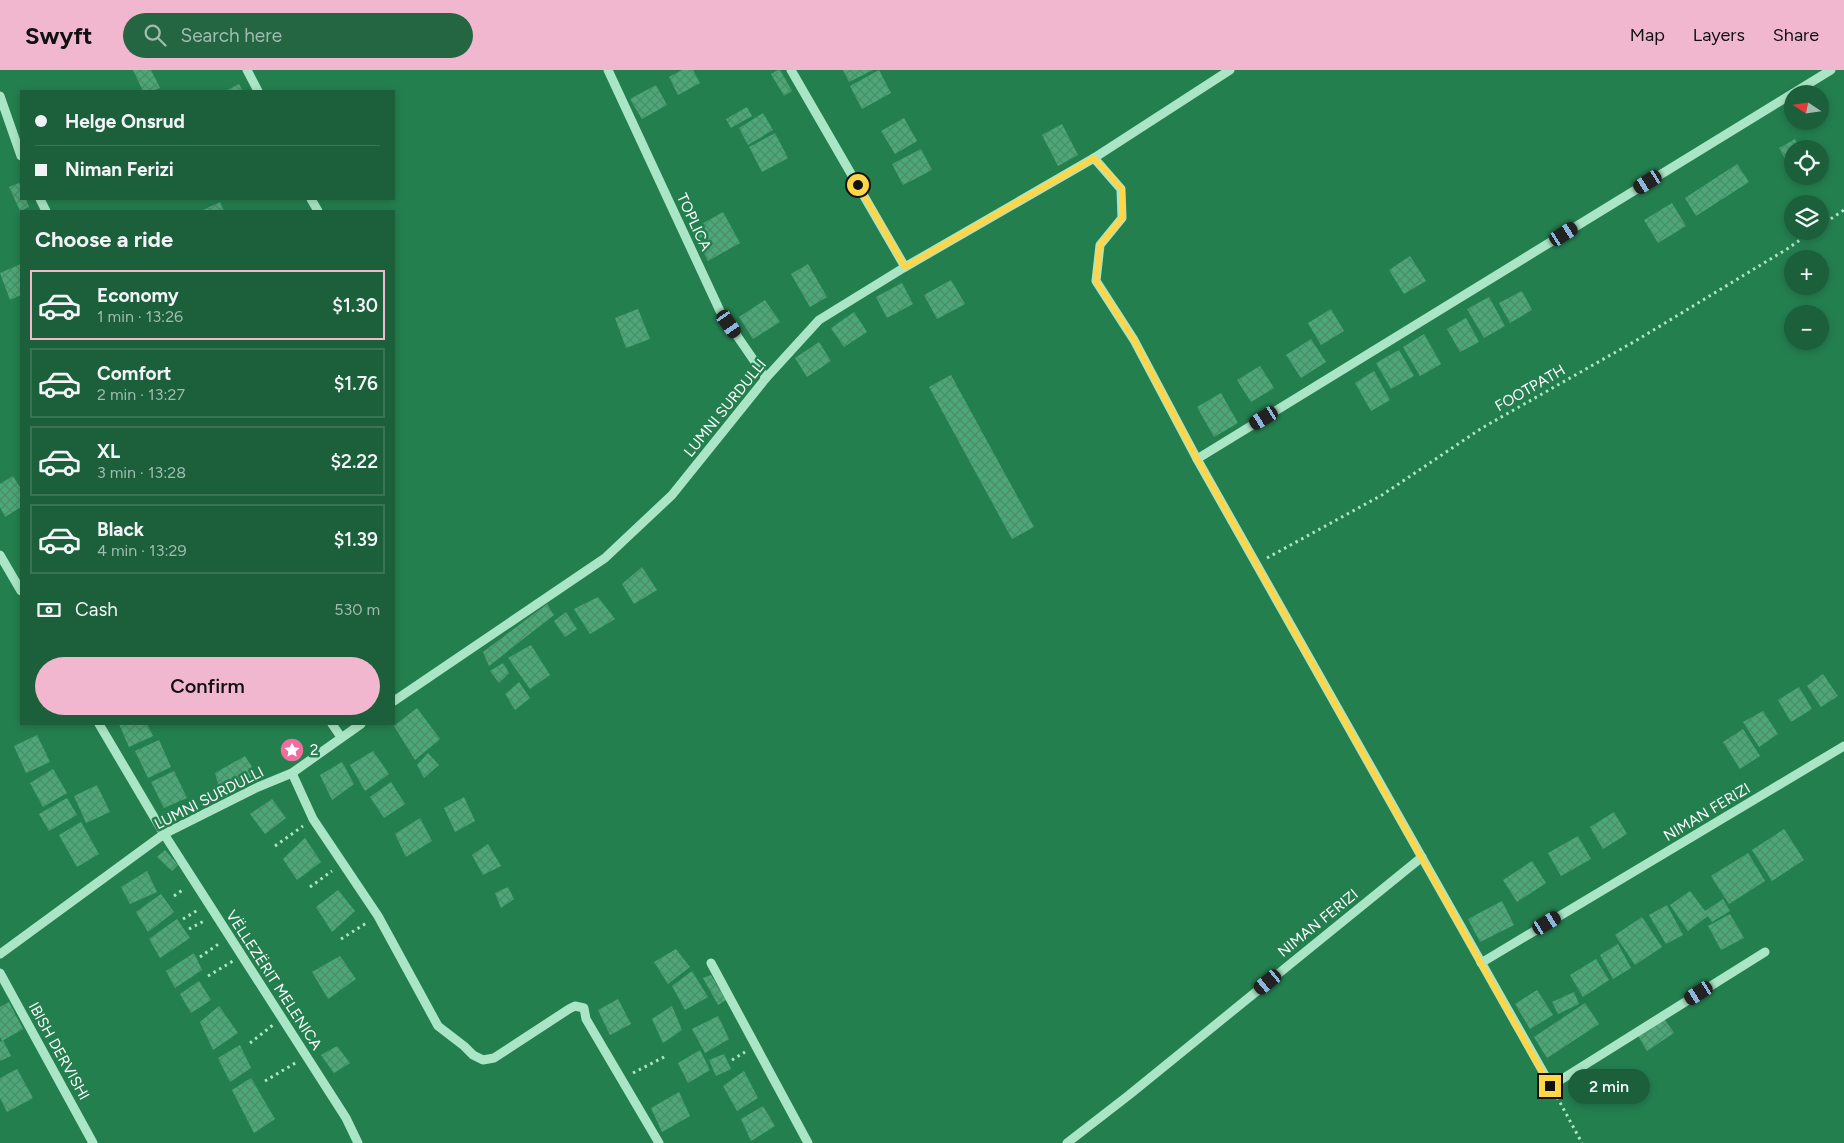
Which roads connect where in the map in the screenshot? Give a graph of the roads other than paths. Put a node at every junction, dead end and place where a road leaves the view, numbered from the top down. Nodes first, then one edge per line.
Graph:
1 (247, 70) edge
2 (608, 70) edge
3 (791, 70) edge
4 (1230, 70) edge
5 (1831, 70) edge
6 (257, 90) edge
7 (0, 96) edge
8 (20, 153) edge
9 (1094, 158) junction
10 (905, 267) junction
11 (766, 378) junction
12 (1197, 459) junction
13 (0, 554) edge
14 (20, 589) edge
15 (395, 700) edge
16 (100, 725) edge
17 (333, 725) edge
18 (359, 725) edge
19 (341, 737) junction
20 (1844, 746) edge
21 (292, 773) junction
22 (164, 834) junction
23 (1422, 857) junction
24 (1765, 952) dead end
25 (0, 954) edge
26 (1481, 962) junction
27 (711, 963) dead end
28 (0, 973) edge
29 (93, 1143) edge
30 (358, 1143) edge
31 (658, 1143) edge
32 (808, 1143) edge
33 (1067, 1143) edge

1 - 6 street
2 - 11 street, TOPLICA
3 - 10 street
4 - 9 street, LUMNI SURDULLI
5 - 12 street
7 - 8 street
9 - 10 street, LUMNI SURDULLI
9 - 12 street
10 - 11 street, LUMNI SURDULLI
11 - 15 street, LUMNI SURDULLI
12 - 23 street
13 - 14 street
16 - 22 street, VËLLEZËRIT MELENICA
17 - 19 street
18 - 19 street, LUMNI SURDULLI
19 - 21 street, LUMNI SURDULLI
20 - 26 street, NIMAN FERIZI
21 - 22 street, LUMNI SURDULLI
21 - 31 street
22 - 25 street, LUMNI SURDULLI
22 - 30 street, VËLLEZËRIT MELENICA
23 - 26 street
23 - 33 street, NIMAN FERIZI
24 - 26 street
27 - 32 street
28 - 29 street, IBISH DERVISHI

